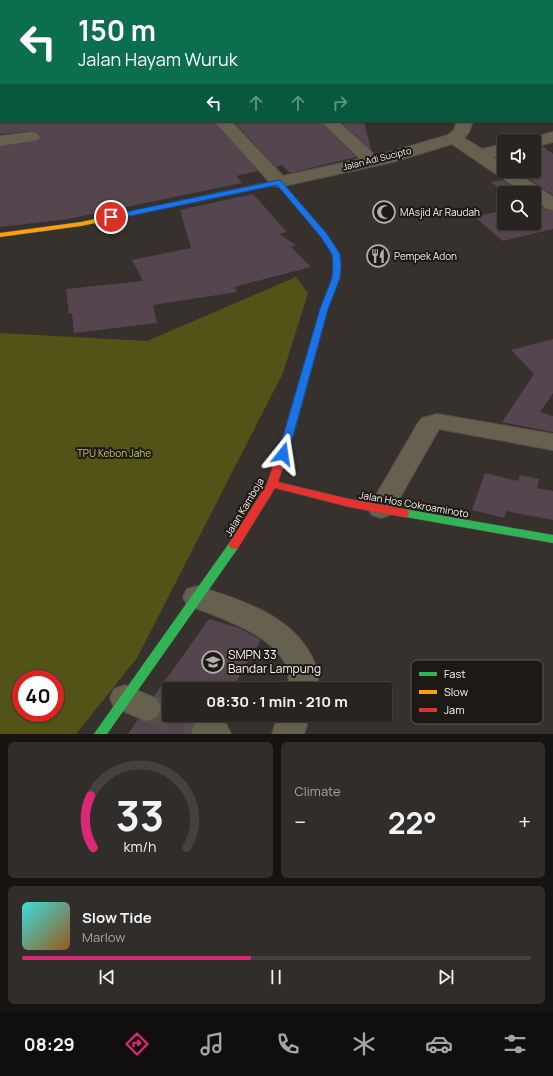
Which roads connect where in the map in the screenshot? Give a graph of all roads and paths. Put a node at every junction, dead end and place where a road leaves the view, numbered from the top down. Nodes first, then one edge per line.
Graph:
1 (223, 122) edge
2 (330, 122) edge
3 (466, 122) edge
4 (32, 137) dead end
5 (553, 137) edge
6 (454, 138) junction
7 (541, 140) edge
8 (0, 141) edge
9 (497, 151) edge
10 (479, 155) junction
11 (372, 161) junction
12 (279, 182) junction
13 (553, 205) edge
14 (0, 235) edge
15 (553, 442) edge
16 (272, 484) junction
17 (381, 509) junction
18 (553, 539) edge
19 (197, 596) junction
20 (302, 682) edge
21 (292, 722) edge
22 (100, 734) edge
23 (288, 734) edge

1 - 12 street
2 - 11 street
3 - 6 street
4 - 8 street
5 - 7 street
6 - 10 street
6 - 11 street, Jalan Adi Sucipto
9 - 10 street
10 - 13 street
11 - 12 street, Jalan Adi Sucipto
12 - 14 street
12 - 16 street, Jalan Kamboja
15 - 17 street
16 - 17 street, Jalan Hos Cokroaminoto
16 - 19 street, Jalan Kamboja
17 - 18 street, Jalan Hos Cokroaminoto
19 - 20 street
19 - 22 street, Jalan Kamboja
21 - 23 street

